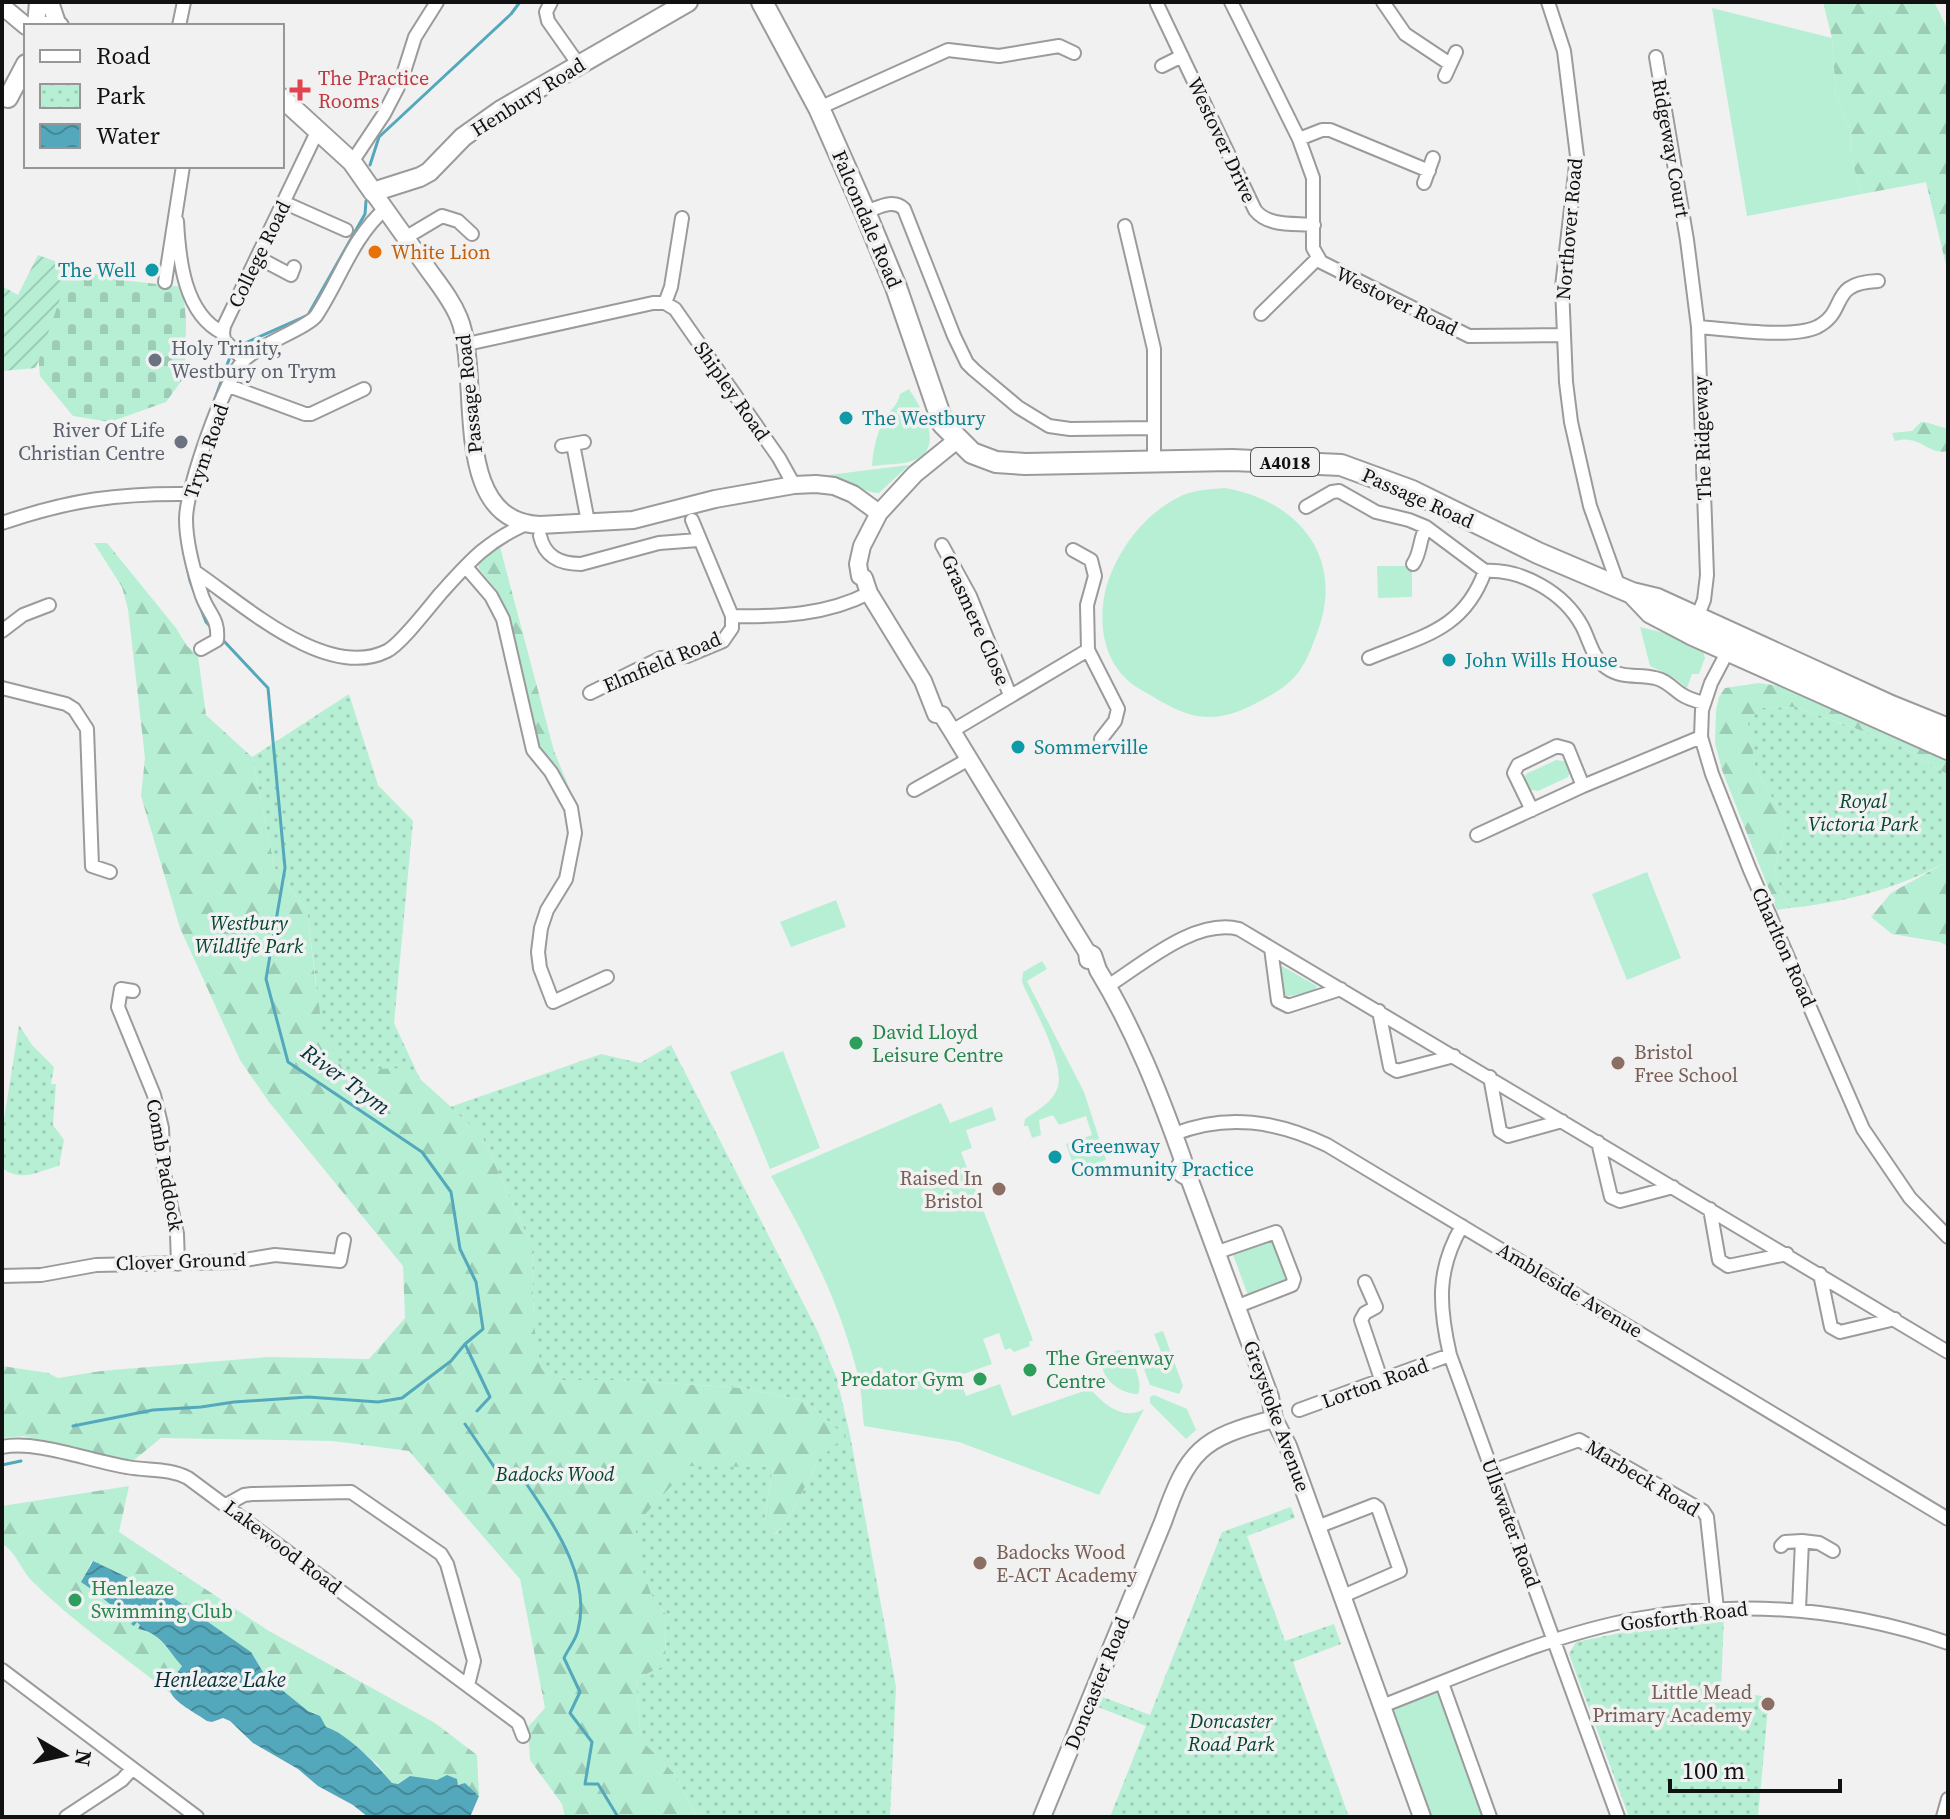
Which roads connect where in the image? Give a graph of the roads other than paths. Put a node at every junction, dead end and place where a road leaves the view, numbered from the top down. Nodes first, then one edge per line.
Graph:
1 (38, 2) edge
2 (50, 2) edge
3 (184, 2) edge
4 (437, 2) edge
5 (551, 2) edge
6 (688, 2) edge
7 (762, 2) edge
8 (1231, 2) edge
9 (1383, 2) edge
10 (1548, 2) edge
11 (1157, 4) edge
12 (2, 6) edge
13 (24, 24) edge
14 (38, 24) edge
15 (57, 24) edge
16 (179, 24) edge
17 (1070, 32) dead end
18 (1182, 56) junction
19 (1656, 57) dead end
20 (1450, 64) dead end
21 (579, 65) junction
22 (1162, 66) dead end
23 (24, 67) edge
24 (24, 86) edge
25 (5, 100) edge
26 (284, 100) edge
27 (819, 108) junction
28 (317, 132) junction
29 (1299, 139) junction
30 (352, 162) junction
31 (183, 168) edge
32 (1429, 170) dead end
33 (373, 192) junction
34 (283, 202) junction
35 (385, 209) junction
36 (865, 212) junction
37 (682, 218) dead end
38 (177, 221) junction
39 (1314, 225) junction
40 (1125, 226) dead end
41 (346, 230) dead end
42 (472, 234) dead end
43 (405, 238) junction
44 (1687, 240) joint
45 (257, 257) junction
46 (1318, 258) junction
47 (294, 267) dead end
48 (1878, 281) dead end
49 (165, 282) dead end
50 (665, 303) junction
51 (1261, 314) dead end
52 (1698, 327) junction
53 (223, 333) junction
54 (1562, 335) junction
55 (467, 344) junction
56 (244, 360) junction
57 (229, 386) junction
58 (364, 389) dead end
59 (1154, 428) junction
60 (957, 440) junction
61 (573, 444) dead end
62 (1154, 462) junction
63 (794, 485) junction
64 (190, 494) junction
65 (1306, 507) dead end
66 (505, 512) junction
67 (1376, 512) junction
68 (879, 513) junction
69 (692, 520) dead end
70 (588, 522) junction
71 (2, 523) edge
72 (526, 524) junction
73 (1369, 525) dead end
74 (1426, 527) junction
75 (540, 536) dead end
76 (698, 540) junction
77 (489, 544) junction
78 (942, 545) dead end
79 (1073, 550) dead end
80 (1604, 550) junction
81 (1413, 564) dead end
82 (466, 567) junction
83 (1485, 571) junction
84 (197, 573) junction
85 (1596, 577) junction
86 (867, 586) junction
87 (1626, 590) junction
88 (49, 605) dead end
89 (732, 616) junction
90 (1694, 626) junction
91 (2, 631) edge
92 (1731, 643) junction
93 (1402, 644) junction
94 (201, 649) dead end
95 (1088, 650) junction
96 (1369, 658) dead end
97 (1407, 658) dead end
98 (2, 688) edge
99 (590, 693) dead end
100 (1010, 695) junction
101 (1704, 703) junction
102 (1948, 729) edge
103 (952, 731) junction
104 (1701, 737) junction
105 (1101, 739) dead end
106 (1948, 749) edge
107 (969, 759) junction
108 (1583, 786) junction
109 (914, 790) dead end
110 (1532, 810) junction
111 (1477, 835) dead end
112 (92, 866) junction
113 (110, 872) dead end
114 (78, 873) dead end
115 (1271, 948) junction
116 (607, 977) dead end
117 (1108, 986) junction
118 (1341, 989) junction
119 (133, 991) dead end
120 (1379, 1011) junction
121 (1454, 1056) junction
122 (1490, 1077) junction
123 (1562, 1121) junction
124 (1174, 1134) junction
125 (1598, 1142) junction
126 (1673, 1187) junction
127 (1710, 1209) junction
128 (1462, 1226) junction
129 (1948, 1237) edge
130 (344, 1240) dead end
131 (1218, 1252) junction
132 (1787, 1254) junction
133 (178, 1264) junction
134 (1820, 1274) junction
135 (2, 1276) edge
136 (1365, 1282) dead end
137 (1238, 1306) junction
138 (1895, 1319) junction
139 (1948, 1352) edge
140 (1450, 1355) junction
141 (1382, 1382) junction
142 (1299, 1410) dead end
143 (1274, 1419) junction
144 (2, 1447) edge
145 (1492, 1471) junction
146 (226, 1505) junction
147 (1948, 1519) edge
148 (1317, 1527) junction
149 (1802, 1541) junction
150 (1781, 1546) dead end
151 (1833, 1551) dead end
152 (1343, 1596) junction
153 (1717, 1609) junction
154 (1799, 1609) junction
155 (1555, 1641) junction
156 (1948, 1643) edge
157 (2, 1670) edge
158 (1442, 1683) junction
159 (468, 1685) junction
160 (1382, 1706) junction
161 (523, 1736) dead end
162 (132, 1769) junction
163 (1948, 1799) edge
164 (66, 1817) edge
165 (197, 1817) edge
166 (1042, 1817) edge
167 (1422, 1817) edge
168 (1490, 1817) edge
169 (1618, 1817) edge
170 (1943, 1817) edge

1 - 14 street
2 - 15 street
3 - 16 street
4 - 30 street
5 - 21 street
6 - 21 main road, Henbury Road
7 - 27 main road, Falcondale Road / A4018
8 - 29 street, Westover Road
9 - 20 street
10 - 54 street, Northover Road
11 - 18 street, Westover Drive
12 - 13 street
17 - 27 street
18 - 22 street, Westover Drive
18 - 39 street, Westover Drive
19 - 44 street, Ridgeway Court
21 - 33 main road, Henbury Road
23 - 25 main road
24 - 25 main road
26 - 28 main road
27 - 36 main road, Falcondale Road / A4018
28 - 30 main road
28 - 34 street, College Road
29 - 32 street
29 - 39 street, Westover Road
30 - 33 main road
31 - 38 street
33 - 35 street, Passage Road
34 - 41 street
34 - 45 street, College Road
35 - 43 street, Passage Road
35 - 56 street, Trym Road
36 - 59 street
36 - 60 main road, Falcondale Road / A4018
37 - 50 street
38 - 49 street
38 - 53 street
39 - 46 street, Westover Road
40 - 59 street
42 - 43 street
43 - 55 street, Passage Road
44 - 52 street, The Ridgeway
45 - 47 street
45 - 53 street, College Road
46 - 51 street
46 - 54 street, Westover Road
48 - 52 street
50 - 55 street
50 - 63 street, Shipley Road
52 - 90 street, The Ridgeway
53 - 56 street
54 - 80 street, Northover Road
55 - 66 street, Passage Road
56 - 57 street, Trym Road
57 - 58 street
57 - 64 street, Trym Road
59 - 62 street
60 - 62 main road, Passage Road / A4018
60 - 68 street, Greystoke Avenue
61 - 70 street
62 - 85 main road, Passage Road / A4018
63 - 68 street
63 - 70 street
64 - 71 street
64 - 84 street, Trym Road
65 - 67 street
66 - 72 street, Passage Road
66 - 77 street
67 - 73 street
67 - 74 street
68 - 86 street, Greystoke Avenue
69 - 76 street, Elmfield Road
70 - 72 street
72 - 77 street
74 - 81 street
74 - 83 street
75 - 76 street
76 - 89 street, Elmfield Road
77 - 82 street
78 - 100 street, Grasmere Close
79 - 95 street
80 - 85 street
80 - 87 street, Northover Road
82 - 84 street
82 - 116 street
83 - 93 street
83 - 101 street
84 - 94 street, Trym Road
85 - 87 main road, Passage Road / A4018
86 - 89 street
86 - 103 street, Greystoke Avenue
87 - 90 main road, Passage Road / A4018
88 - 91 street
89 - 99 street, Elmfield Road
90 - 92 main road, Passage Road / A4018
92 - 101 street, Charlton Road
92 - 102 main road, Passage Road / A4018
92 - 106 main road, Passage Road / A4018
93 - 96 street
93 - 97 street
95 - 100 street
95 - 105 street
98 - 112 street
100 - 103 street
101 - 104 street, Charlton Road
103 - 107 street, Greystoke Avenue
104 - 108 street
104 - 129 street, Charlton Road
107 - 109 street
107 - 117 street, Greystoke Avenue
108 - 110 street
108 - 110 street
110 - 111 street
112 - 113 street
112 - 114 street
115 - 117 street
115 - 118 street
115 - 118 street
117 - 124 street, Greystoke Avenue
118 - 120 street
119 - 133 street, Comb Paddock
120 - 121 street
120 - 121 street
121 - 122 street
122 - 123 street
122 - 123 street
123 - 125 street
124 - 128 street, Ambleside Avenue
124 - 131 street, Greystoke Avenue
125 - 126 street
125 - 126 street
126 - 127 street
127 - 132 street
127 - 132 street
128 - 140 street, Ullswater Road
128 - 147 street, Ambleside Avenue
130 - 133 street, Clover Ground
131 - 137 street, Greystoke Avenue
131 - 137 street
132 - 134 street
133 - 135 street, Clover Ground
134 - 138 street
134 - 138 street
136 - 141 street
137 - 143 street, Greystoke Avenue
138 - 139 street
140 - 141 street, Lorton Road
140 - 145 street, Ullswater Road
141 - 142 street, Lorton Road
143 - 148 street, Greystoke Avenue
143 - 166 street, Doncaster Road
144 - 146 street, Lakewood Road
145 - 153 street, Marbeck Road
145 - 155 street, Ullswater Road
146 - 159 street, Lakewood Road
146 - 159 street
148 - 152 street, Greystoke Avenue
148 - 152 street
149 - 150 street
149 - 151 street
149 - 154 street
152 - 160 street, Greystoke Avenue
153 - 154 street, Gosforth Road
153 - 155 street, Gosforth Road
154 - 156 street, Gosforth Road
155 - 158 street, Gosforth Road
155 - 169 street, Ullswater Road
157 - 162 street
158 - 160 street, Gosforth Road
158 - 168 street
159 - 161 street, Lakewood Road
160 - 167 street, Greystoke Avenue
162 - 164 street
162 - 165 street
163 - 170 street

